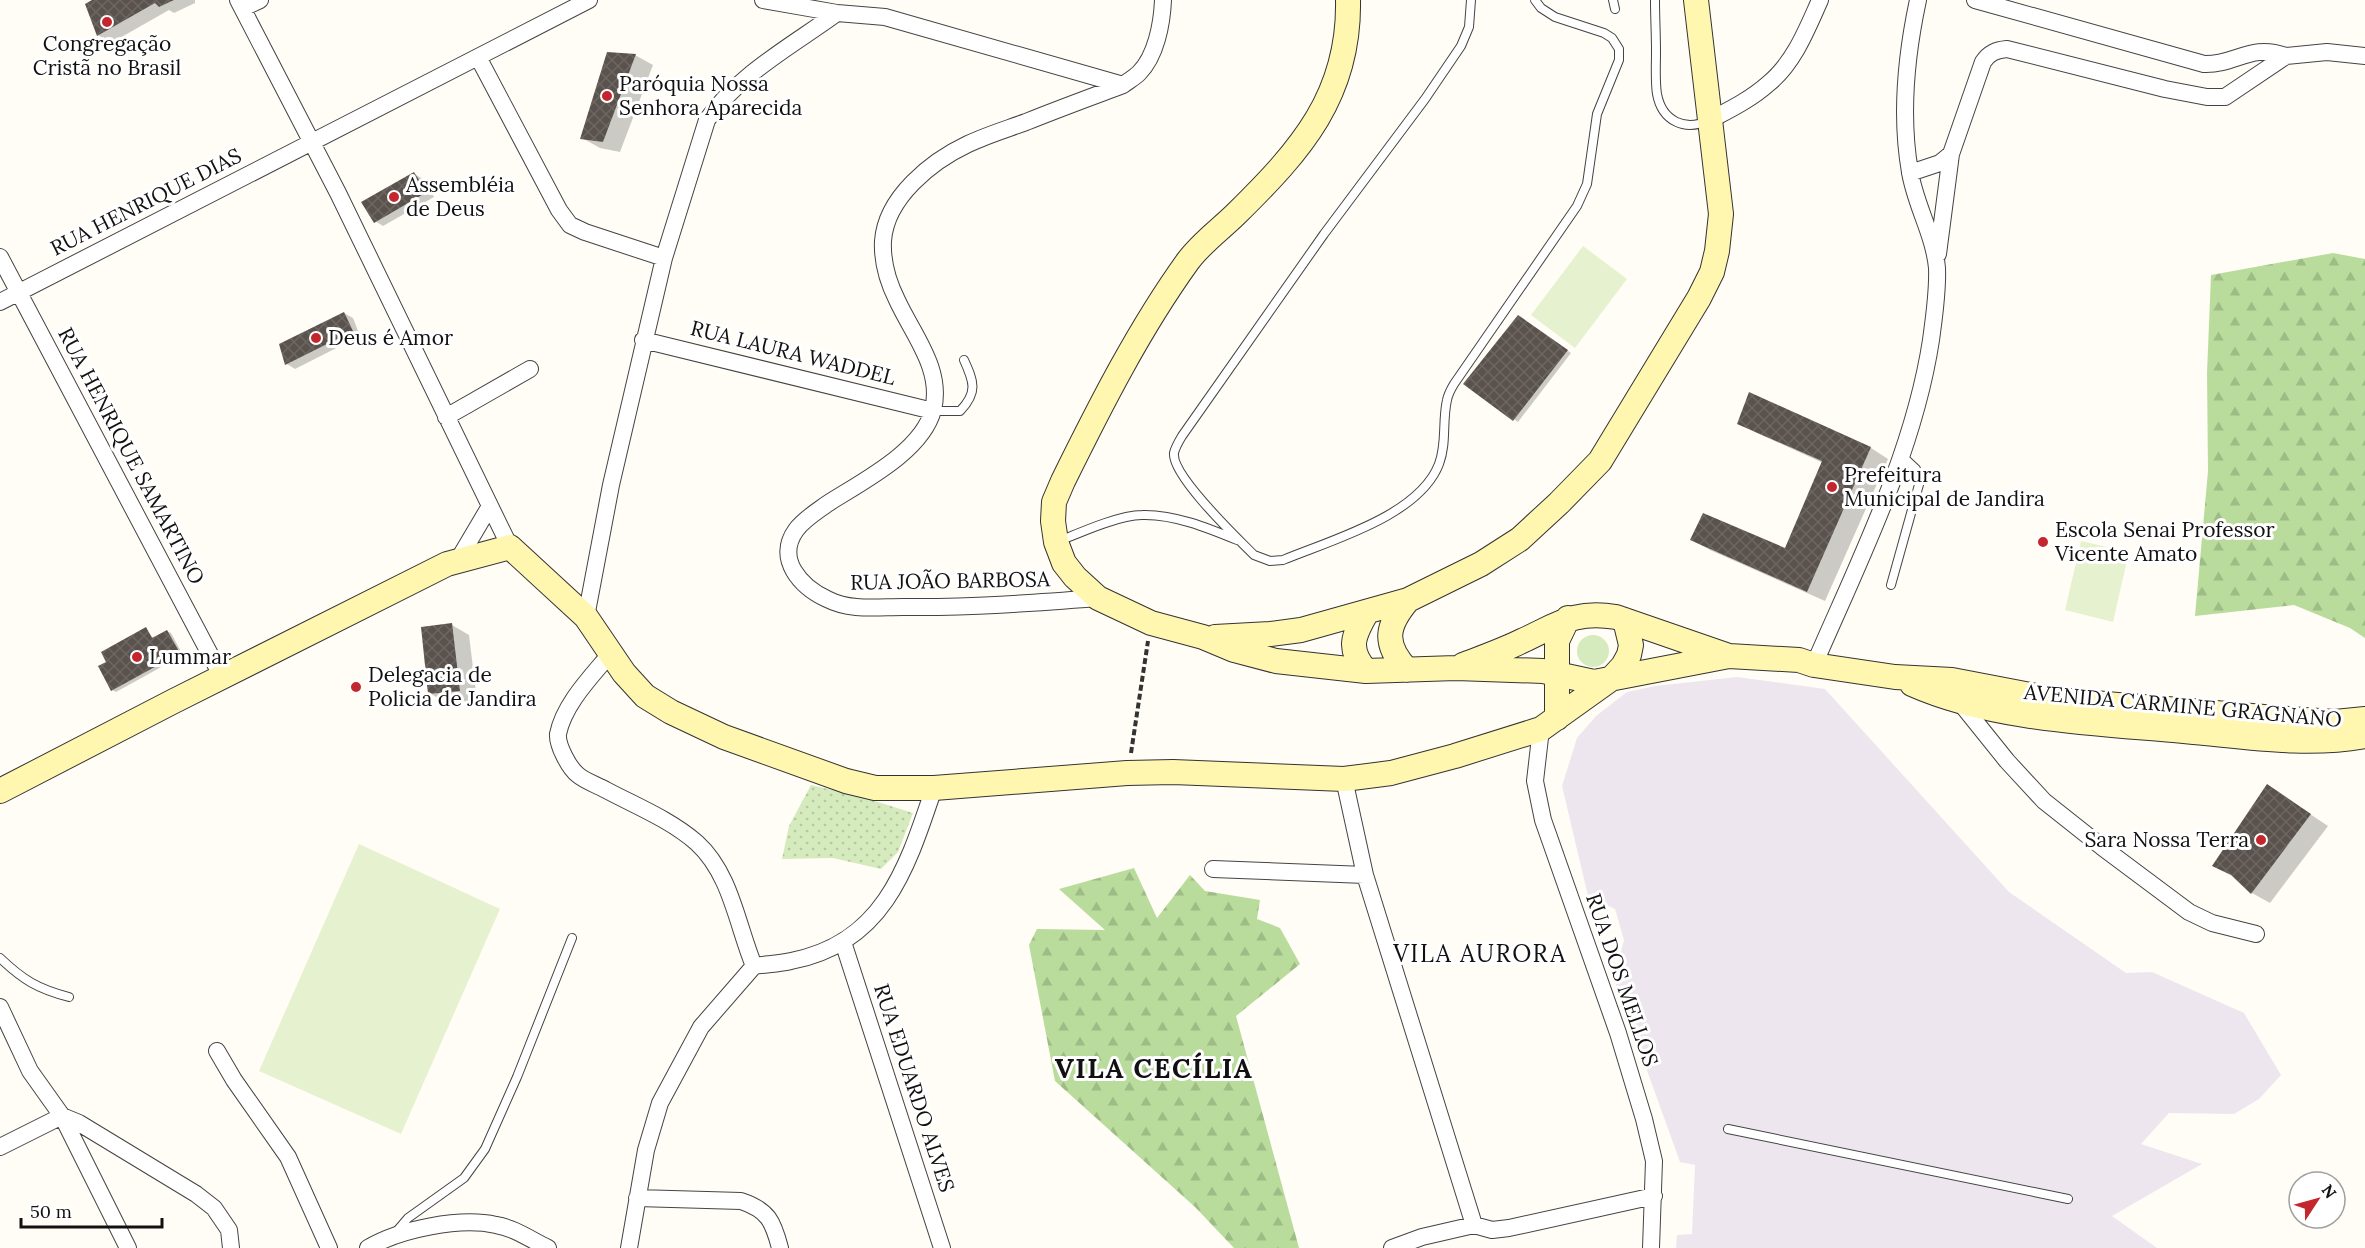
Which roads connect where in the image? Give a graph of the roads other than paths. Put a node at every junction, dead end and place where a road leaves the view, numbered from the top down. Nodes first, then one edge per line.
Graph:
1 (260, 0) edge
2 (589, 0) edge
3 (763, 0) edge
4 (1163, 0) edge
5 (1348, 0) edge
6 (1472, 0) edge
7 (1535, 0) edge
8 (1654, 0) edge
9 (1696, 0) edge
10 (1820, 0) edge
11 (1918, 0) edge
12 (1975, 0) edge
13 (240, 4) edge
14 (837, 13) junction
15 (2286, 56) junction
16 (2365, 56) edge
17 (478, 57) junction
18 (1123, 85) junction
19 (1712, 119) junction
20 (312, 142) junction
21 (1951, 154) junction
22 (1910, 173) junction
23 (0, 257) edge
24 (664, 258) junction
25 (1937, 267) junction
26 (18, 292) junction
27 (0, 302) edge
28 (644, 340) junction
29 (964, 360) dead end
30 (530, 369) dead end
31 (933, 411) junction
32 (446, 417) junction
33 (1902, 456) junction
34 (490, 506) junction
35 (1240, 541) junction
36 (1056, 542) junction
37 (510, 547) junction
38 (458, 560) junction
39 (1891, 585) dead end
40 (1098, 598) junction
41 (1408, 600) junction
42 (1367, 612) junction
43 (586, 617) junction
44 (1568, 618) junction
45 (1625, 620) junction
46 (1203, 637) junction
47 (610, 654) junction
48 (1729, 656) junction
49 (1814, 665) junction
50 (1456, 668) junction
51 (1407, 670) junction
52 (1366, 671) junction
53 (1556, 673) junction
54 (222, 677) junction
55 (1611, 679) junction
56 (1955, 691) junction
57 (2365, 719) edge
58 (1549, 724) junction
59 (2365, 736) edge
60 (1344, 779) junction
61 (934, 788) junction
62 (0, 791) edge
63 (1213, 869) dead end
64 (1365, 875) junction
65 (2256, 934) dead end
66 (572, 938) dead end
67 (843, 942) junction
68 (0, 958) edge
69 (754, 966) junction
70 (69, 997) dead end
71 (0, 1007) edge
72 (217, 1051) dead end
73 (62, 1116) junction
74 (1728, 1129) dead end
75 (0, 1147) edge
76 (1654, 1197) junction
77 (637, 1198) junction
78 (2068, 1199) dead end
79 (1474, 1225) junction
80 (392, 1236) junction
81 (128, 1248) edge
82 (231, 1248) edge
83 (329, 1248) edge
84 (368, 1248) edge
85 (548, 1248) edge
86 (629, 1248) edge
87 (780, 1248) edge
88 (942, 1248) edge
89 (1392, 1248) edge
90 (1651, 1248) edge

1 - 13 street
2 - 17 street, RUA HENRIQUE DIAS
3 - 14 street
4 - 18 street, RUA JOÃO BARBOSA
5 - 36 street, AVENIDA CARMINE GRAGNANO
6 - 35 lane
7 - 35 lane
8 - 19 lane
9 - 19 street
10 - 19 street
11 - 22 street
12 - 15 street
13 - 20 street
14 - 18 street
14 - 24 street
15 - 16 street
15 - 21 street
17 - 20 street, RUA HENRIQUE DIAS
17 - 24 street
18 - 31 street, RUA JOÃO BARBOSA
19 - 41 street
20 - 26 street, RUA HENRIQUE DIAS
20 - 32 street
21 - 22 street
21 - 25 street
22 - 25 street
23 - 26 street, RUA HENRIQUE SAMARTINO
24 - 28 street
25 - 33 street
26 - 27 street, RUA HENRIQUE DIAS
26 - 54 street, RUA HENRIQUE SAMARTINO
28 - 31 street, RUA LAURA WADDEL
28 - 43 street
29 - 31 lane
30 - 32 street
31 - 40 street, RUA JOÃO BARBOSA
32 - 34 street
33 - 39 lane
33 - 49 street
34 - 37 street
34 - 38 street
35 - 36 lane
36 - 40 street, AVENIDA CARMINE GRAGNANO
37 - 38 street
37 - 43 street
38 - 54 street
40 - 46 street, AVENIDA CARMINE GRAGNANO
41 - 42 street
41 - 51 street
42 - 46 street
42 - 52 street
43 - 47 street
44 - 45 street, AVENIDA CARMINE GRAGNANO
44 - 50 street, AVENIDA CARMINE GRAGNANO
44 - 53 street
45 - 48 street, AVENIDA CARMINE GRAGNANO
45 - 55 street
46 - 52 street, AVENIDA CARMINE GRAGNANO
47 - 61 street
47 - 69 street
48 - 49 street, AVENIDA CARMINE GRAGNANO
48 - 55 street, AVENIDA CARMINE GRAGNANO
49 - 56 street, AVENIDA CARMINE GRAGNANO
50 - 51 street, AVENIDA CARMINE GRAGNANO
50 - 53 street, AVENIDA CARMINE GRAGNANO
51 - 52 street, AVENIDA CARMINE GRAGNANO
53 - 55 street, AVENIDA CARMINE GRAGNANO
53 - 58 street
54 - 62 street
55 - 58 street
56 - 57 street, AVENIDA CARMINE GRAGNANO
56 - 59 street, AVENIDA CARMINE GRAGNANO
56 - 65 street
58 - 60 street
58 - 76 street, RUA DOS MELLOS
60 - 61 street
60 - 64 street
61 - 67 street
63 - 64 street
64 - 79 street
66 - 80 lane
67 - 69 street
67 - 88 street, RUA EDUARDO ALVES
68 - 70 lane
69 - 77 street
71 - 73 street
72 - 83 street
73 - 75 street
73 - 81 street
73 - 82 street
74 - 78 lane
76 - 79 street
76 - 90 street, RUA DOS MELLOS
77 - 86 street
77 - 87 street
79 - 89 street
80 - 84 street
80 - 85 street

